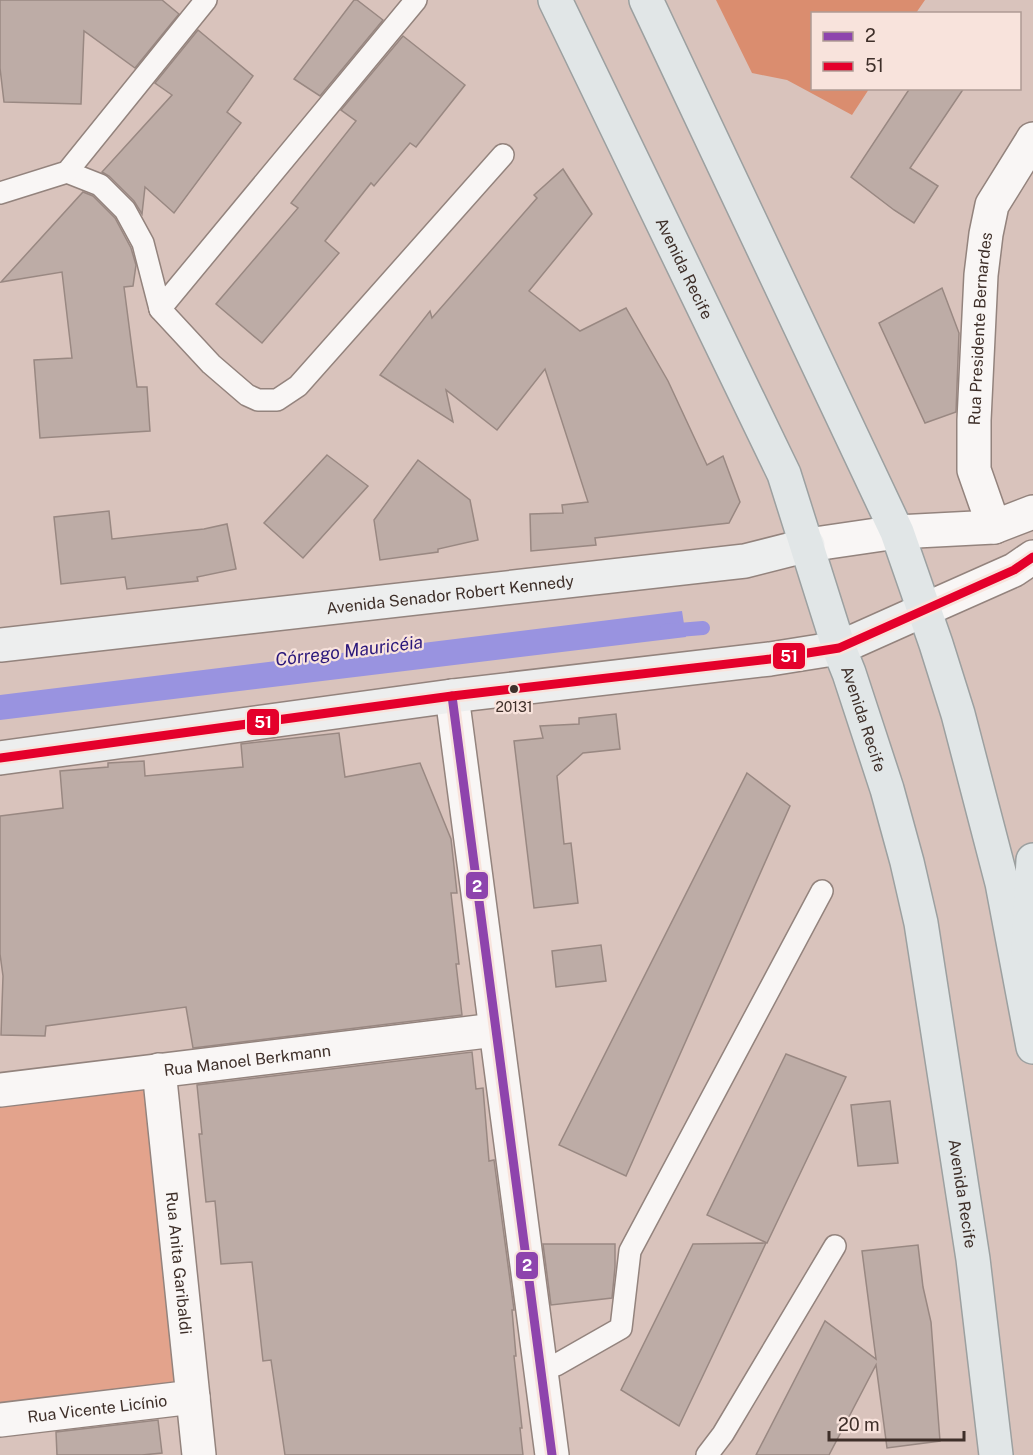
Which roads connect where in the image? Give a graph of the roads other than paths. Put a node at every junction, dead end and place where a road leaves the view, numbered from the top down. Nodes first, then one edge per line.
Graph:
1 (206, 0) edge
2 (416, 0) edge
3 (555, 0) edge
4 (646, 0) edge
5 (1033, 139) edge
6 (503, 155) dead end
7 (67, 172) junction
8 (0, 193) edge
9 (160, 309) junction
10 (1033, 512) edge
11 (994, 526) junction
12 (897, 532) junction
13 (808, 545) junction
14 (1033, 557) edge
15 (924, 610) junction
16 (0, 645) edge
17 (839, 648) junction
18 (452, 696) junction
19 (0, 758) edge
20 (1033, 860) edge
21 (822, 891) dead end
22 (1025, 1000) junction
23 (495, 1030) junction
24 (1033, 1047) edge
25 (159, 1070) junction
26 (0, 1090) edge
27 (835, 1246) dead end
28 (549, 1366) junction
29 (193, 1397) junction
30 (0, 1420) edge
31 (199, 1455) edge
32 (552, 1455) edge
33 (707, 1455) edge
34 (996, 1455) edge

1 - 7 lane
2 - 9 lane
3 - 13 main road, Avenida Recife
4 - 12 main road
5 - 11 street, Rua Presidente Bernardes
6 - 9 lane
7 - 8 lane
7 - 9 lane
10 - 11 street, Avenida Senador Robert Kennedy
11 - 12 street, Avenida Senador Robert Kennedy
12 - 13 street, Avenida Senador Robert Kennedy
12 - 15 main road
13 - 16 street, Avenida Senador Robert Kennedy
13 - 17 main road, Avenida Recife
14 - 15 street
15 - 17 street
15 - 22 main road
17 - 18 street
17 - 34 main road, Avenida Recife
18 - 19 street
18 - 23 street
20 - 22 main road
21 - 28 lane
22 - 24 main road
23 - 25 street, Rua Manoel Berkmann
23 - 28 street
25 - 26 street, Rua Manoel Berkmann
25 - 29 street, Rua Anita Garibaldi
27 - 33 lane
28 - 32 street
29 - 30 street, Rua Vicente Licínio
29 - 31 street, Rua Anita Garibaldi

